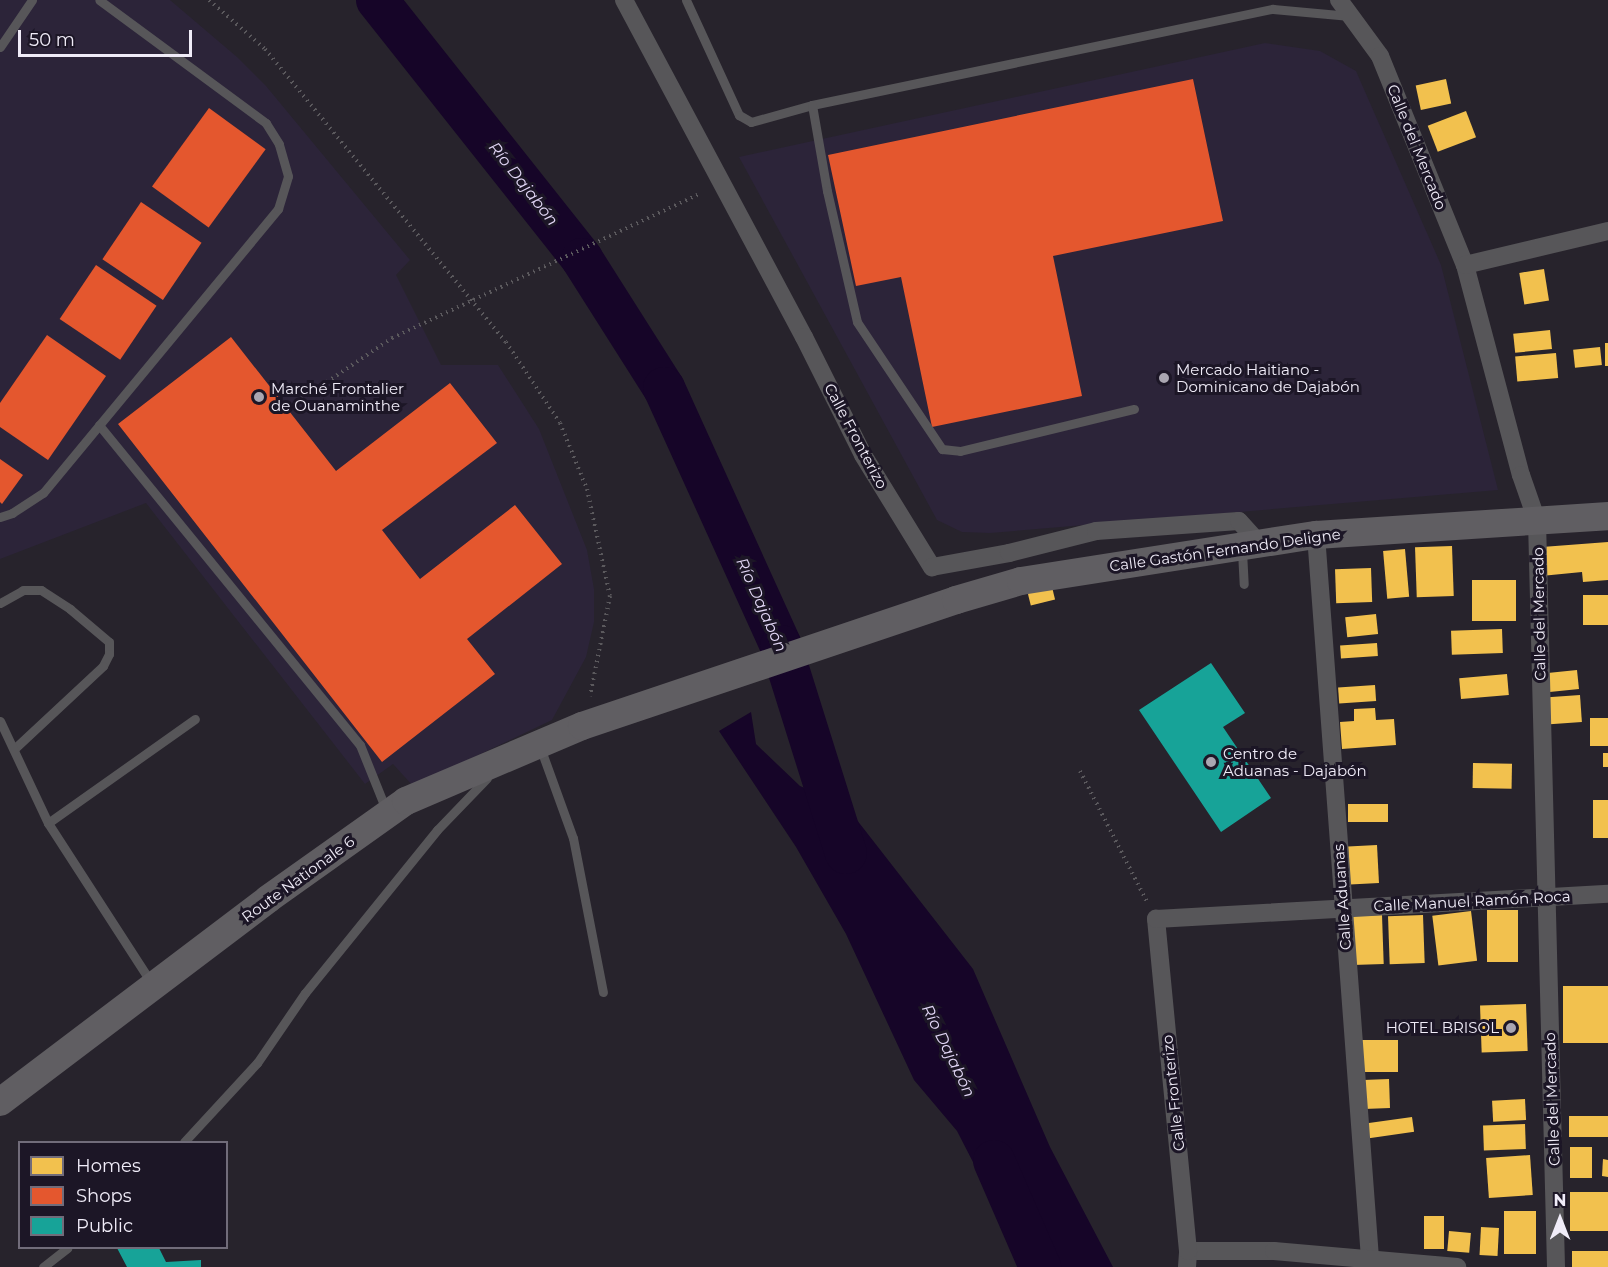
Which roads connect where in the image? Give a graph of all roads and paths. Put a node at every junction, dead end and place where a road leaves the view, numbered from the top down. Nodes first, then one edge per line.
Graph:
1 (32, 0) edge
2 (99, 0) edge
3 (209, 0) edge
4 (624, 0) edge
5 (686, 0) edge
6 (1339, 0) edge
7 (1350, 16) junction
8 (0, 47) edge
9 (812, 105) junction
10 (700, 194) dead end
11 (1608, 231) edge
12 (1465, 264) junction
13 (287, 409) dead end
14 (1134, 409) dead end
15 (99, 425) junction
16 (1608, 516) edge
17 (0, 517) edge
18 (1537, 521) junction
19 (1316, 535) junction
20 (1251, 545) junction
21 (1244, 584) dead end
22 (0, 603) edge
23 (628, 711) joint
24 (195, 719) dead end
25 (0, 721) edge
26 (582, 726) junction
27 (540, 745) junction
28 (15, 748) junction
29 (502, 762) junction
30 (1080, 771) dead end
31 (388, 814) junction
32 (48, 823) junction
33 (1608, 894) edge
34 (1546, 897) junction
35 (1343, 908) junction
36 (1156, 919) junction
37 (153, 986) junction
38 (603, 992) dead end
39 (0, 1102) edge
40 (186, 1141) edge
41 (66, 1249) edge
42 (1370, 1258) junction
43 (1187, 1259) edge
44 (43, 1267) edge
45 (1457, 1267) edge
46 (1556, 1267) edge

1 - 8 lane
2 - 15 lane
3 - 26 path
4 - 20 street, Calle Fronterizo
5 - 9 lane
6 - 7 street, Calle del Mercado
7 - 9 lane
7 - 12 street, Calle del Mercado
9 - 14 lane
10 - 13 path, bridge
11 - 12 street
12 - 18 street, Calle del Mercado
15 - 17 lane
15 - 31 lane
16 - 18 main road, Calle Gastón Fernando Deligne
18 - 19 main road, Calle Gastón Fernando Deligne
18 - 34 street, Calle del Mercado
19 - 20 main road, Calle Gastón Fernando Deligne
19 - 35 street, Calle Aduanas
20 - 21 lane
20 - 23 main road, Calle Gastón Fernando Deligne
22 - 28 lane
23 - 26 main road, Route Nationale 6
24 - 32 lane
25 - 28 lane
26 - 27 main road, Route Nationale 6
27 - 29 main road, Route Nationale 6
27 - 38 lane
28 - 32 lane
29 - 31 main road, Route Nationale 6
29 - 40 lane
30 - 36 path
31 - 37 main road, Route Nationale 6
32 - 37 lane
33 - 34 street, Calle Manuel Ramón Roca
34 - 35 street, Calle Manuel Ramón Roca
34 - 46 street, Calle del Mercado
35 - 36 street, Calle Manuel Ramón Roca
35 - 42 street, Calle Aduanas
36 - 43 street, Calle Fronterizo
37 - 39 main road, Route Nationale 6
41 - 44 lane
42 - 43 street
42 - 45 street

